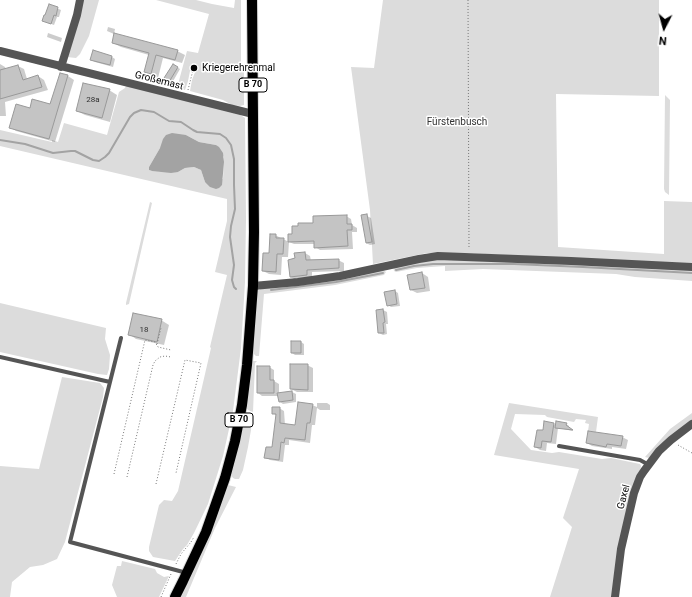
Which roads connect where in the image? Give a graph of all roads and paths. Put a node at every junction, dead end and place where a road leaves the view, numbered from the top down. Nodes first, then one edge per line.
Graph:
1 (80, 0) edge
2 (252, 0) edge
3 (468, 0) edge
4 (0, 51) edge
5 (61, 67) junction
6 (193, 70) dead end
7 (186, 97) junction
8 (253, 114) junction
9 (469, 257) junction
10 (692, 267) edge
11 (253, 286) junction
12 (161, 328) dead end
13 (121, 338) dead end
14 (157, 345) junction
15 (171, 350) dead end
16 (0, 357) edge
17 (171, 357) dead end
18 (110, 382) junction
19 (692, 424) edge
20 (671, 440) junction
21 (559, 446) dead end
22 (692, 453) edge
23 (649, 464) junction
24 (176, 473) dead end
25 (114, 474) dead end
26 (127, 477) dead end
27 (156, 484) dead end
28 (194, 536) dead end
29 (177, 561) dead end
30 (187, 573) junction
31 (170, 577) dead end
32 (161, 597) edge
33 (175, 597) edge
34 (615, 597) edge

1 - 5 street
2 - 8 main road, B 70
3 - 9 path
4 - 5 street, Großemast
5 - 7 street, Großemast
6 - 7 path
7 - 8 street, Großemast
8 - 11 main road, B 70
9 - 10 street
9 - 11 street
11 - 30 main road, B 70
12 - 14 path
13 - 18 lane
14 - 15 path
14 - 25 path
16 - 18 lane
17 - 26 path
18 - 30 lane
19 - 20 street, Gaxel
20 - 22 path
20 - 23 street, Gaxel
21 - 23 lane
23 - 34 street, Gaxel
24 - 27 path
28 - 29 path
30 - 33 main road, B 70
31 - 32 path

